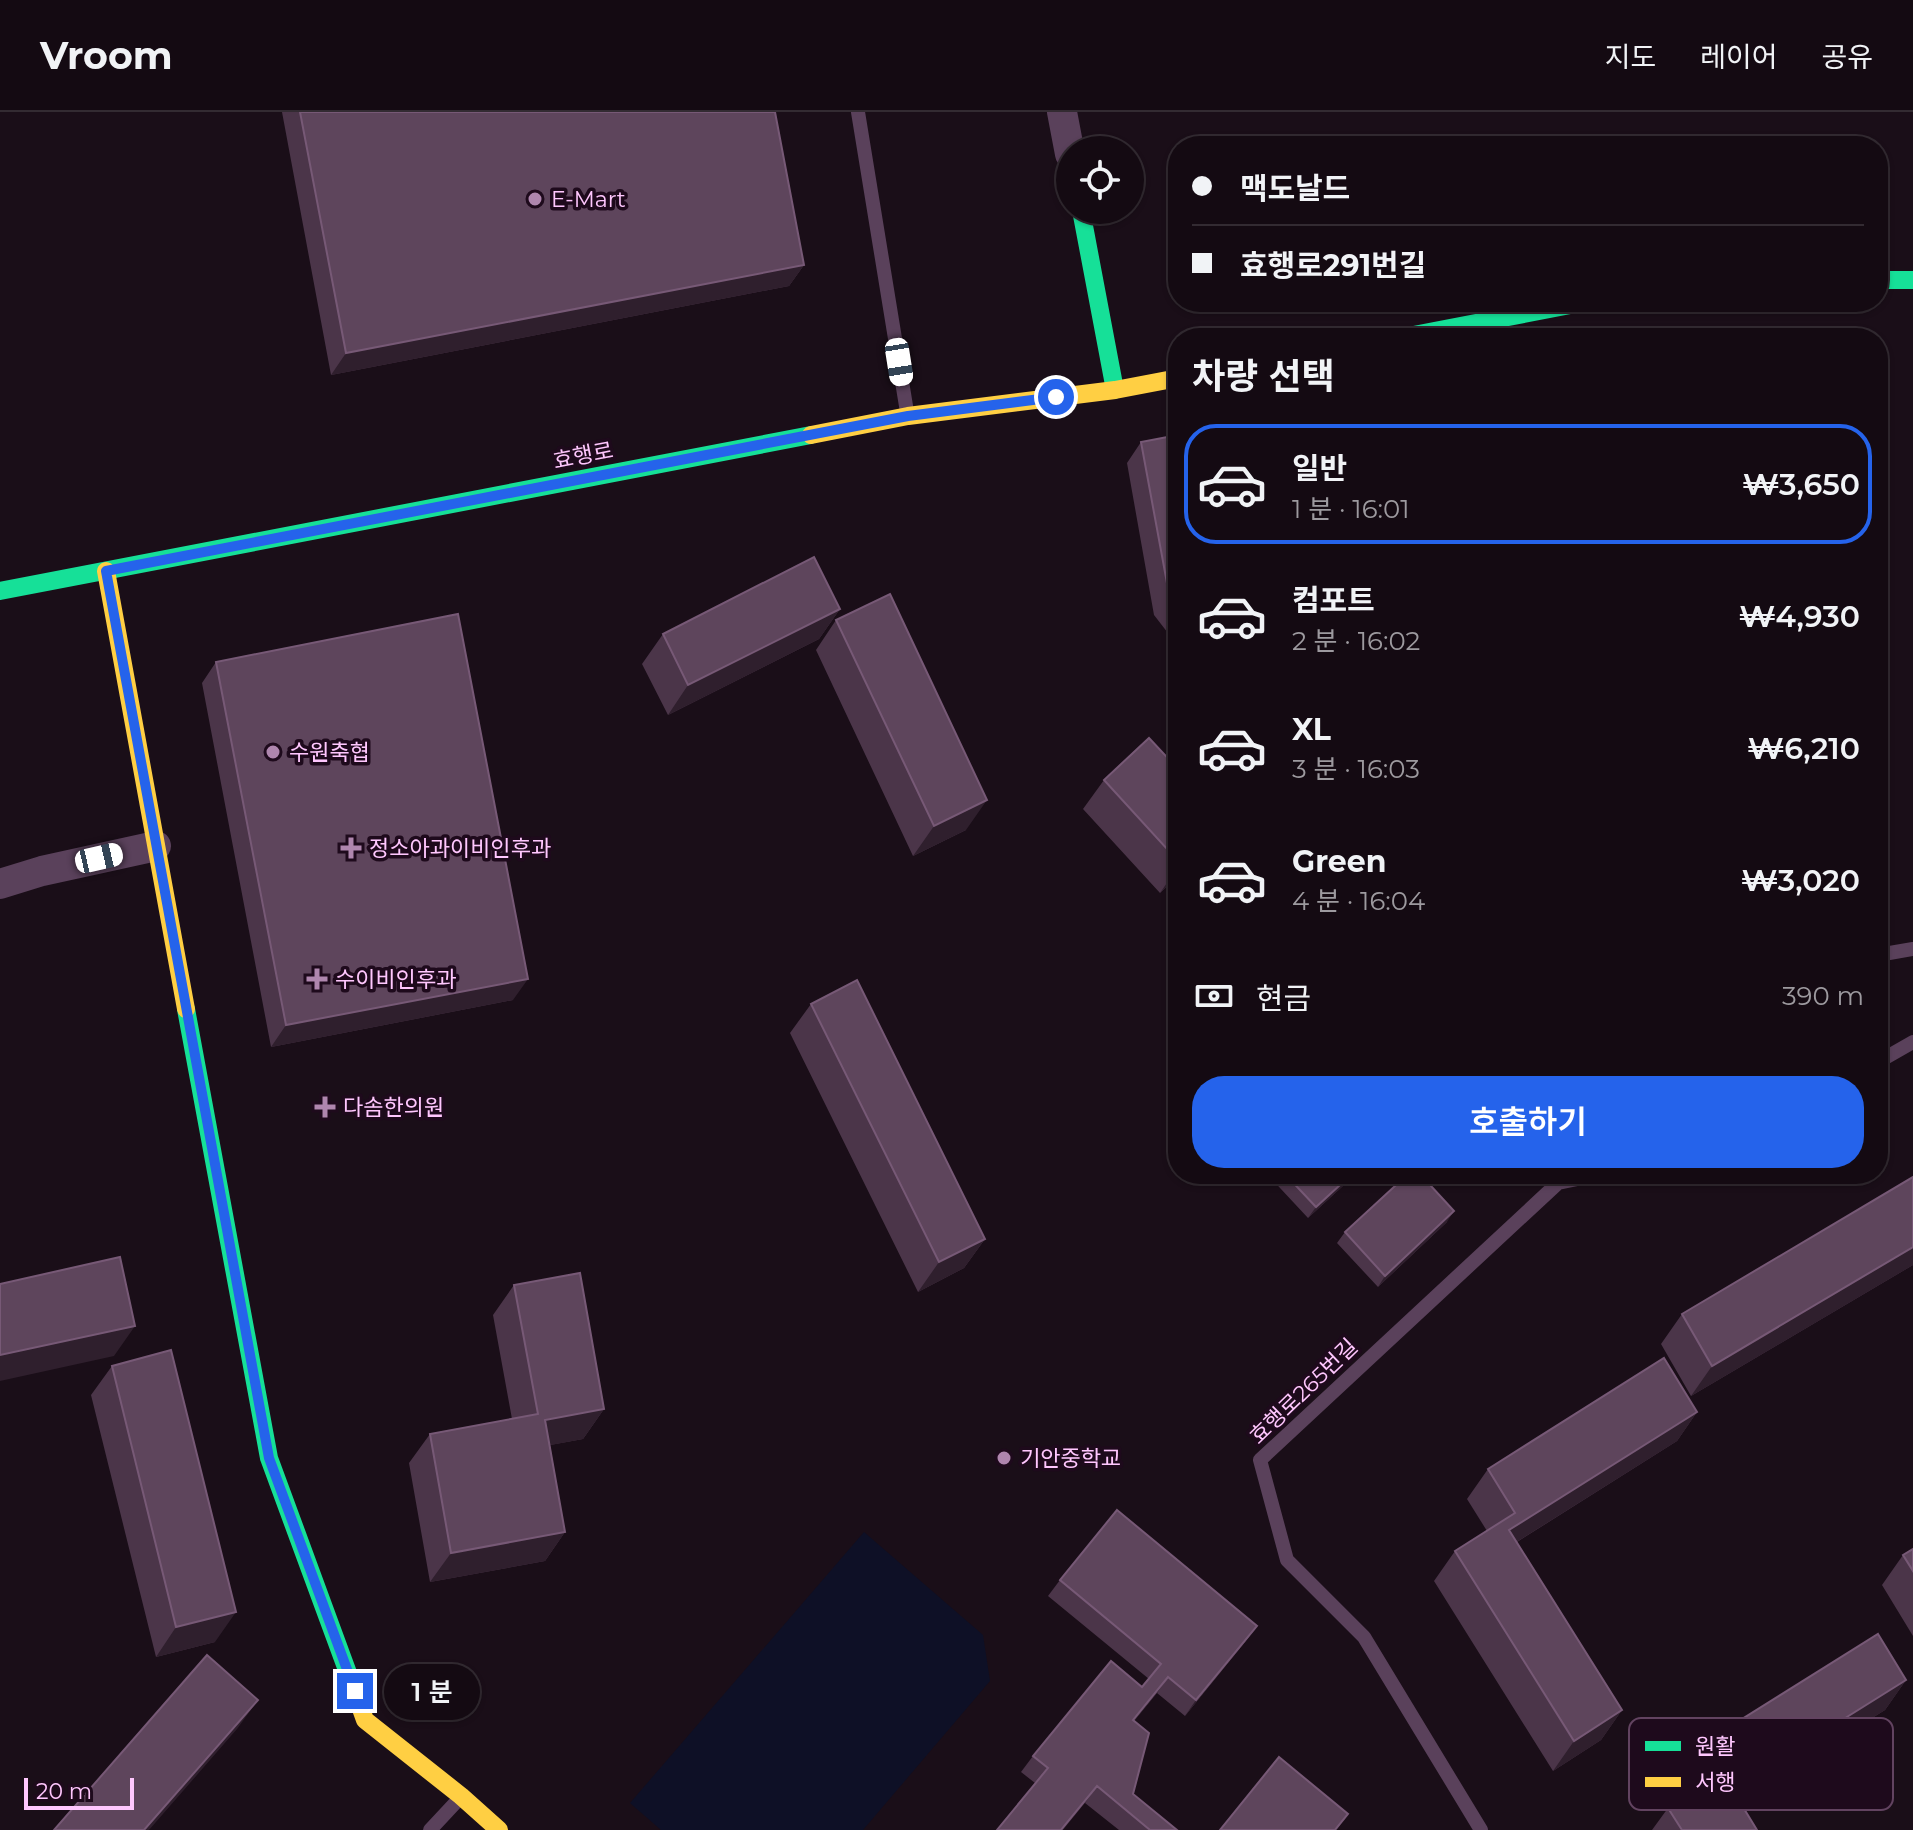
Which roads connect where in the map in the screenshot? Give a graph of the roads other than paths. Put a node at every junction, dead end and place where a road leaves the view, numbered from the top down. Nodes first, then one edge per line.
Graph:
1 (858, 112) edge
2 (1062, 112) edge
3 (1067, 136) edge
4 (1084, 224) edge
5 (1888, 280) edge
6 (1913, 280) edge
7 (1546, 312) edge
8 (1483, 328) edge
9 (1168, 380) edge
10 (1115, 390) junction
11 (908, 416) junction
12 (106, 571) junction
13 (0, 591) edge
14 (156, 846) junction
15 (0, 884) edge
16 (1913, 949) edge
17 (1888, 953) edge
18 (1913, 1042) edge
19 (1888, 1056) edge
20 (1557, 1184) edge
21 (461, 1796) junction
22 (430, 1830) edge
23 (499, 1830) edge
24 (1481, 1830) edge

1 - 11 lane
2 - 3 street
4 - 10 street
5 - 6 street
7 - 8 street
9 - 10 street, 효행로
10 - 11 street, 효행로
11 - 12 street, 효행로
12 - 13 street, 효행로
12 - 14 street
14 - 15 street
14 - 21 street
16 - 17 lane
18 - 19 lane
20 - 24 lane, 효행로265번길
21 - 22 lane
21 - 23 street

